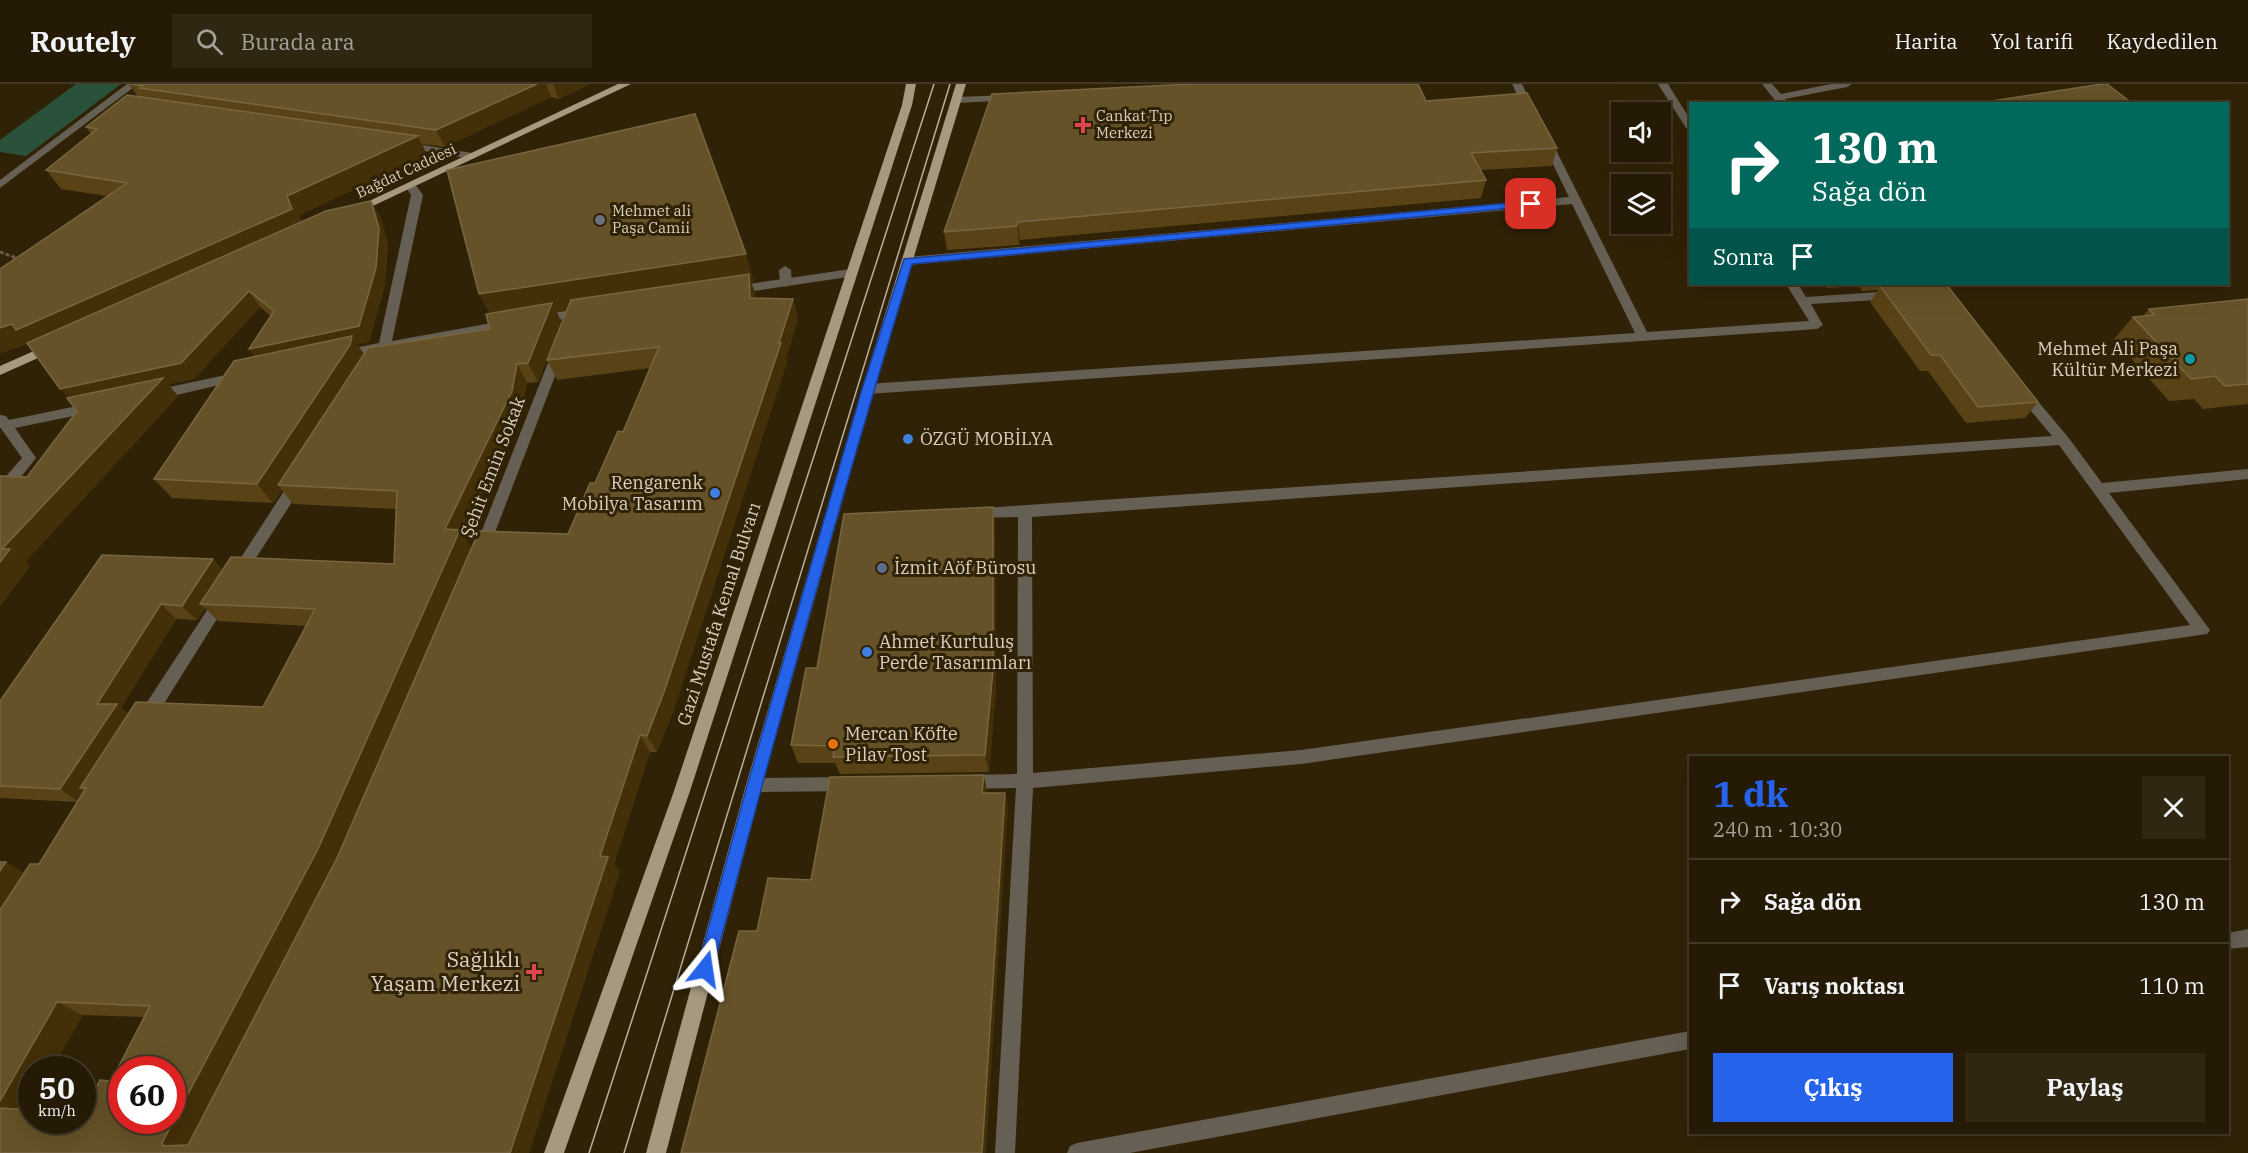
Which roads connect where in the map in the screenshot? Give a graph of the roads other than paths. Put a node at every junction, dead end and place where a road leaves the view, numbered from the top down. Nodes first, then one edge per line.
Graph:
1 (133, 84) edge
2 (626, 84) edge
3 (911, 84) edge
4 (961, 84) edge
5 (1516, 84) edge
6 (1662, 84) edge
7 (1767, 84) edge
8 (1846, 84) edge
9 (1015, 98) edge
10 (957, 100) junction
11 (1782, 100) edge
12 (1689, 124) edge
13 (390, 144) edge
14 (472, 156) junction
15 (0, 185) edge
16 (411, 186) junction
17 (1577, 200) junction
18 (346, 215) edge
19 (908, 261) junction
20 (851, 273) junction
21 (1793, 285) edge
22 (715, 293) edge
23 (1906, 294) edge
24 (1802, 301) junction
25 (597, 310) edge
26 (573, 314) junction
27 (1643, 337) junction
28 (66, 341) edge
29 (386, 345) junction
30 (328, 357) edge
31 (0, 371) edge
32 (249, 375) edge
33 (366, 375) edge
34 (2012, 379) edge
35 (868, 389) junction
36 (146, 397) edge
37 (112, 404) edge
38 (3, 422) edge
39 (2063, 440) junction
40 (308, 465) edge
41 (2248, 474) edge
42 (2098, 489) junction
43 (0, 493) edge
44 (1025, 512) junction
45 (957, 513) edge
46 (474, 568) edge
47 (135, 735) edge
48 (1025, 781) junction
49 (954, 782) edge
50 (860, 784) edge
51 (754, 786) junction
52 (2248, 938) edge
53 (2229, 941) edge
54 (1689, 1040) edge
55 (554, 1153) edge
56 (656, 1153) edge
57 (1005, 1153) edge
58 (1077, 1153) edge

1 - 15 street
2 - 14 main road, Bağdat Caddesi
3 - 20 main road, Gazi Mustafa Kemal Bulvarı
4 - 10 main road
5 - 17 street
6 - 12 street
7 - 11 street
8 - 11 street
9 - 10 street
10 - 19 main road
13 - 14 street
14 - 16 main road, Bağdat Caddesi
16 - 18 main road, Bağdat Caddesi
16 - 29 street
17 - 19 street
17 - 27 street
19 - 35 main road
20 - 22 street
20 - 55 main road, Gazi Mustafa Kemal Bulvarı
21 - 24 street
23 - 24 street
24 - 27 street
25 - 26 street
26 - 29 street
26 - 46 street, Şehit Emin Sokak
27 - 35 street
28 - 31 main road
29 - 30 street
29 - 33 street
32 - 36 street
34 - 39 street
35 - 51 main road
37 - 38 street
38 - 43 street
39 - 42 street
39 - 44 street
40 - 47 street
41 - 42 street
42 - 48 street
44 - 45 street
44 - 48 street
48 - 49 street
48 - 57 street
50 - 51 street
51 - 56 main road
52 - 53 street
54 - 58 street

